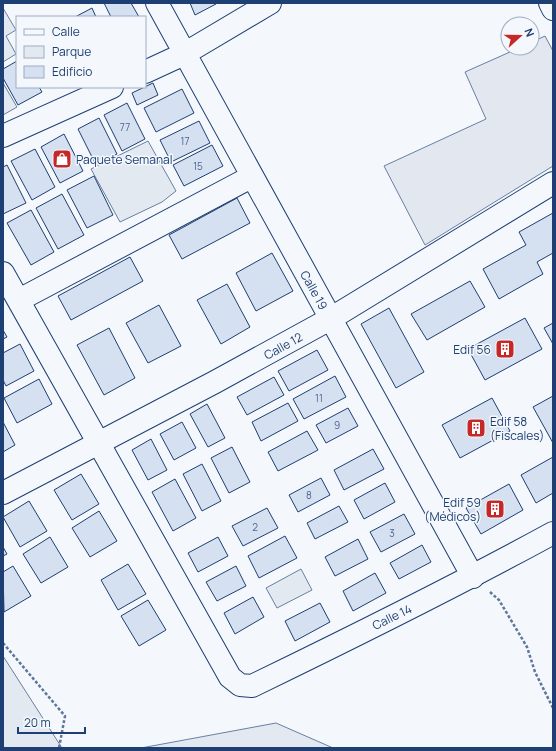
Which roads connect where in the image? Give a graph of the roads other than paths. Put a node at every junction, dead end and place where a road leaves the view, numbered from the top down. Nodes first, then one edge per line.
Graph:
1 (157, 3) edge
2 (270, 3) edge
3 (550, 3) edge
4 (553, 9) edge
5 (184, 54) junction
6 (146, 72) edge
7 (110, 88) edge
8 (3, 136) edge
9 (251, 176) junction
10 (553, 183) edge
11 (3, 273) edge
12 (19, 300) junction
13 (330, 319) junction
14 (98, 444) junction
15 (3, 492) edge
16 (553, 533) edge
17 (473, 577) junction

1 - 5 street, Calle 19
2 - 5 street
3 - 4 street
5 - 6 street
5 - 9 street, Calle 19
7 - 8 street
9 - 12 street
9 - 13 street, Calle 19
10 - 13 street, Calle 12
11 - 12 street
12 - 14 street
13 - 14 street, Calle 12
13 - 17 street, Calle 19
14 - 15 street, Calle 12
14 - 17 street, Calle 14
16 - 17 street, Calle 14

